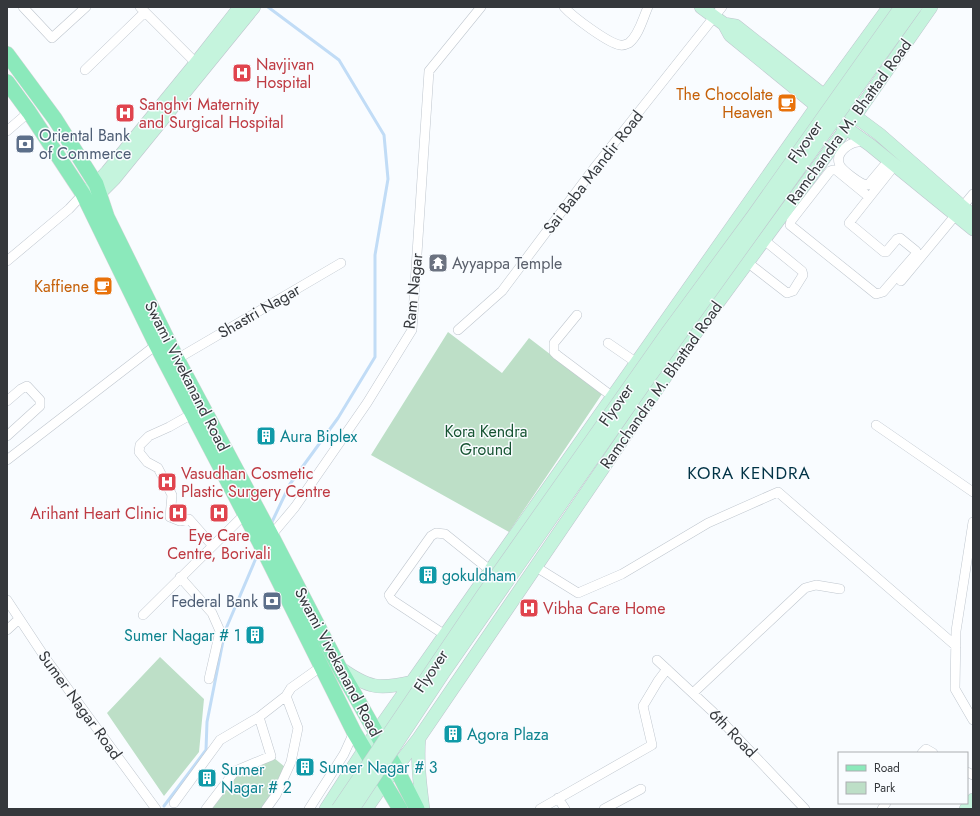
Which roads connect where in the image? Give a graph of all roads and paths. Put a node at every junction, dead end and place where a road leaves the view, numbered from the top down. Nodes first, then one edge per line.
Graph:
1 (23, 7) edge
2 (86, 7) edge
3 (240, 7) edge
4 (254, 7) edge
5 (481, 7) edge
6 (564, 7) edge
7 (648, 7) edge
8 (701, 7) edge
9 (889, 7) edge
10 (901, 7) edge
11 (915, 7) edge
12 (931, 7) edge
13 (143, 9) edge
14 (720, 16) edge
15 (7, 54) edge
16 (196, 63) junction
17 (85, 70) dead end
18 (7, 82) edge
19 (821, 101) junction
20 (29, 112) junction
21 (855, 116) junction
22 (846, 128) junction
23 (7, 131) edge
24 (858, 142) dead end
25 (892, 162) junction
26 (98, 189) junction
27 (973, 194) edge
28 (869, 197) junction
29 (85, 198) junction
30 (959, 210) junction
31 (973, 216) edge
32 (973, 229) edge
33 (764, 240) junction
34 (7, 261) edge
35 (747, 262) junction
36 (341, 263) dead end
37 (901, 281) dead end
38 (577, 315) dead end
39 (458, 330) dead end
40 (161, 341) junction
41 (608, 343) dead end
42 (177, 359) junction
43 (637, 363) junction
44 (613, 397) junction
45 (7, 402) edge
46 (192, 414) junction
47 (876, 425) dead end
48 (7, 436) edge
49 (7, 460) edge
50 (973, 492) edge
51 (245, 514) junction
52 (973, 522) edge
53 (266, 537) junction
54 (212, 546) junction
55 (536, 566) junction
56 (491, 571) junction
57 (180, 577) junction
58 (840, 589) dead end
59 (7, 600) edge
60 (144, 615) dead end
61 (19, 619) junction
62 (7, 630) edge
63 (445, 635) junction
64 (956, 646) junction
65 (657, 660) dead end
66 (322, 666) junction
67 (339, 667) junction
68 (667, 669) junction
69 (209, 679) dead end
70 (412, 682) junction
71 (693, 693) junction
72 (286, 696) junction
73 (259, 718) junction
74 (973, 720) edge
75 (354, 732) junction
76 (376, 734) junction
77 (419, 738) junction
78 (364, 750) junction
79 (923, 752) edge
80 (932, 752) edge
81 (396, 768) junction
82 (384, 783) junction
83 (641, 789) dead end
84 (558, 798) junction
85 (973, 800) edge
86 (174, 803) dead end
87 (156, 809) edge
88 (206, 809) edge
89 (266, 809) edge
90 (309, 809) edge
91 (326, 809) edge
92 (338, 809) edge
93 (353, 809) edge
94 (366, 809) edge
95 (400, 809) edge
96 (417, 809) edge
97 (423, 809) edge
98 (540, 809) edge
99 (565, 809) edge
100 (604, 809) edge
101 (805, 809) edge
102 (966, 809) edge

1 - 2 street
3 - 16 main road
4 - 26 main road
5 - 53 street, Ram Nagar
6 - 7 street
8 - 14 main road
9 - 19 main road, Ramchandra M. Bhattad Road
10 - 92 main road, Flyover, bridge
11 - 93 main road, Flyover, bridge
12 - 21 main road, Ramchandra M. Bhattad Road
13 - 16 street
13 - 17 street
14 - 19 main road
14 - 39 street, Sai Baba Mandir Road
15 - 26 main road, Swami Vivekanand Road
16 - 26 main road
18 - 20 main road, Swami Vivekanand Road
19 - 21 main road
19 - 22 main road
19 - 43 main road, Ramchandra M. Bhattad Road
20 - 23 street
20 - 29 main road, Swami Vivekanand Road
21 - 22 main road, Ramchandra M. Bhattad Road
21 - 30 main road
22 - 25 main road
22 - 33 main road, Ramchandra M. Bhattad Road
24 - 25 street
25 - 28 street
25 - 30 main road
26 - 29 main road
26 - 40 main road, Swami Vivekanand Road
27 - 30 street
28 - 28 street
29 - 34 street
29 - 40 main road, Swami Vivekanand Road
30 - 31 main road
30 - 32 main road
30 - 37 street
33 - 35 main road, Ramchandra M. Bhattad Road
33 - 35 street
35 - 55 main road, Ramchandra M. Bhattad Road
36 - 42 street, Shastri Nagar
38 - 44 street
40 - 42 main road, Swami Vivekanand Road
40 - 46 main road, Swami Vivekanand Road
40 - 49 street
41 - 43 street
42 - 53 main road, Swami Vivekanand Road
43 - 44 main road, Ramchandra M. Bhattad Road
44 - 56 main road, Ramchandra M. Bhattad Road
45 - 48 street
46 - 51 main road, Swami Vivekanand Road
46 - 54 street
47 - 50 street
51 - 53 main road, Swami Vivekanand Road
51 - 54 street
52 - 64 street
53 - 66 main road, Swami Vivekanand Road
53 - 67 main road, Swami Vivekanand Road
54 - 57 street
55 - 64 street
55 - 77 main road, Ramchandra M. Bhattad Road
56 - 63 main road, Ramchandra M. Bhattad Road
56 - 63 street
57 - 60 street
57 - 69 street
58 - 71 street
59 - 61 street, Sumer Nagar Road
61 - 62 street
61 - 87 street, Sumer Nagar Road
63 - 70 main road, Ramchandra M. Bhattad Road
64 - 74 street
65 - 68 street, 6th Road
66 - 72 street
66 - 75 main road, Swami Vivekanand Road
67 - 70 main road
67 - 76 main road, Swami Vivekanand Road
68 - 71 street, 6th Road
68 - 84 street
70 - 76 main road, Ramchandra M. Bhattad Road
71 - 101 street, 6th Road
72 - 73 street
72 - 89 street
73 - 86 street
73 - 88 street
75 - 78 main road, Swami Vivekanand Road
75 - 90 street
76 - 78 main road, Ramchandra M. Bhattad Road
76 - 81 main road, Swami Vivekanand Road
77 - 81 main road, Ramchandra M. Bhattad Road
77 - 97 main road
78 - 82 main road, Swami Vivekanand Road
78 - 91 main road, Ramchandra M. Bhattad Road
79 - 80 street
81 - 82 main road, Ramchandra M. Bhattad Road
81 - 96 main road, Swami Vivekanand Road
82 - 94 main road, Ramchandra M. Bhattad Road
82 - 95 main road, Swami Vivekanand Road
83 - 100 street
84 - 98 street
84 - 99 street
85 - 102 main road

